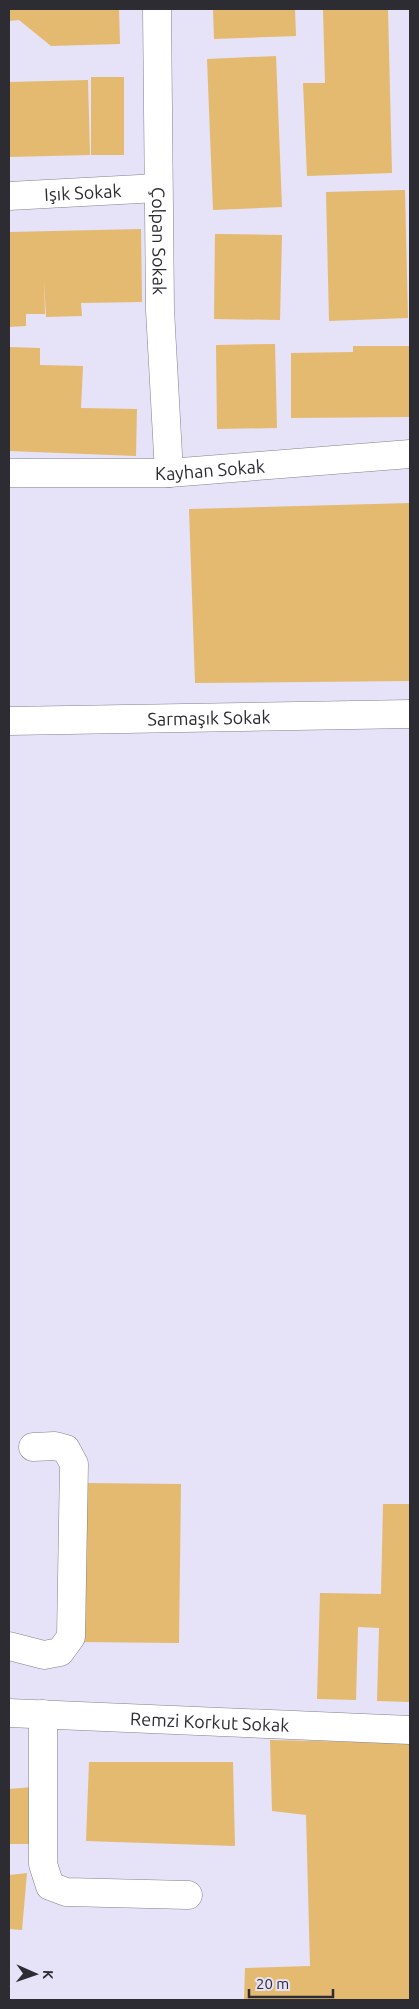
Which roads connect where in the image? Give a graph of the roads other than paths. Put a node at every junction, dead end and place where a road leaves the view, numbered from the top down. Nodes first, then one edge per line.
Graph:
1 (156, 9) edge
2 (158, 188) junction
3 (9, 196) edge
4 (410, 454) edge
5 (9, 473) edge
6 (168, 473) junction
7 (410, 714) edge
8 (9, 721) edge
9 (33, 1447) dead end
10 (9, 1646) edge
11 (9, 1713) edge
12 (43, 1714) junction
13 (410, 1730) edge
14 (188, 1895) dead end

1 - 2 street, Çolpan Sokak
2 - 3 street, Işık Sokak
2 - 6 street, Çolpan Sokak
4 - 6 street, Kayhan Sokak
5 - 6 street, Kayhan Sokak
7 - 8 street, Sarmaşık Sokak
9 - 10 street
11 - 12 street, Remzi Korkut Sokak
12 - 13 street, Remzi Korkut Sokak
12 - 14 street

